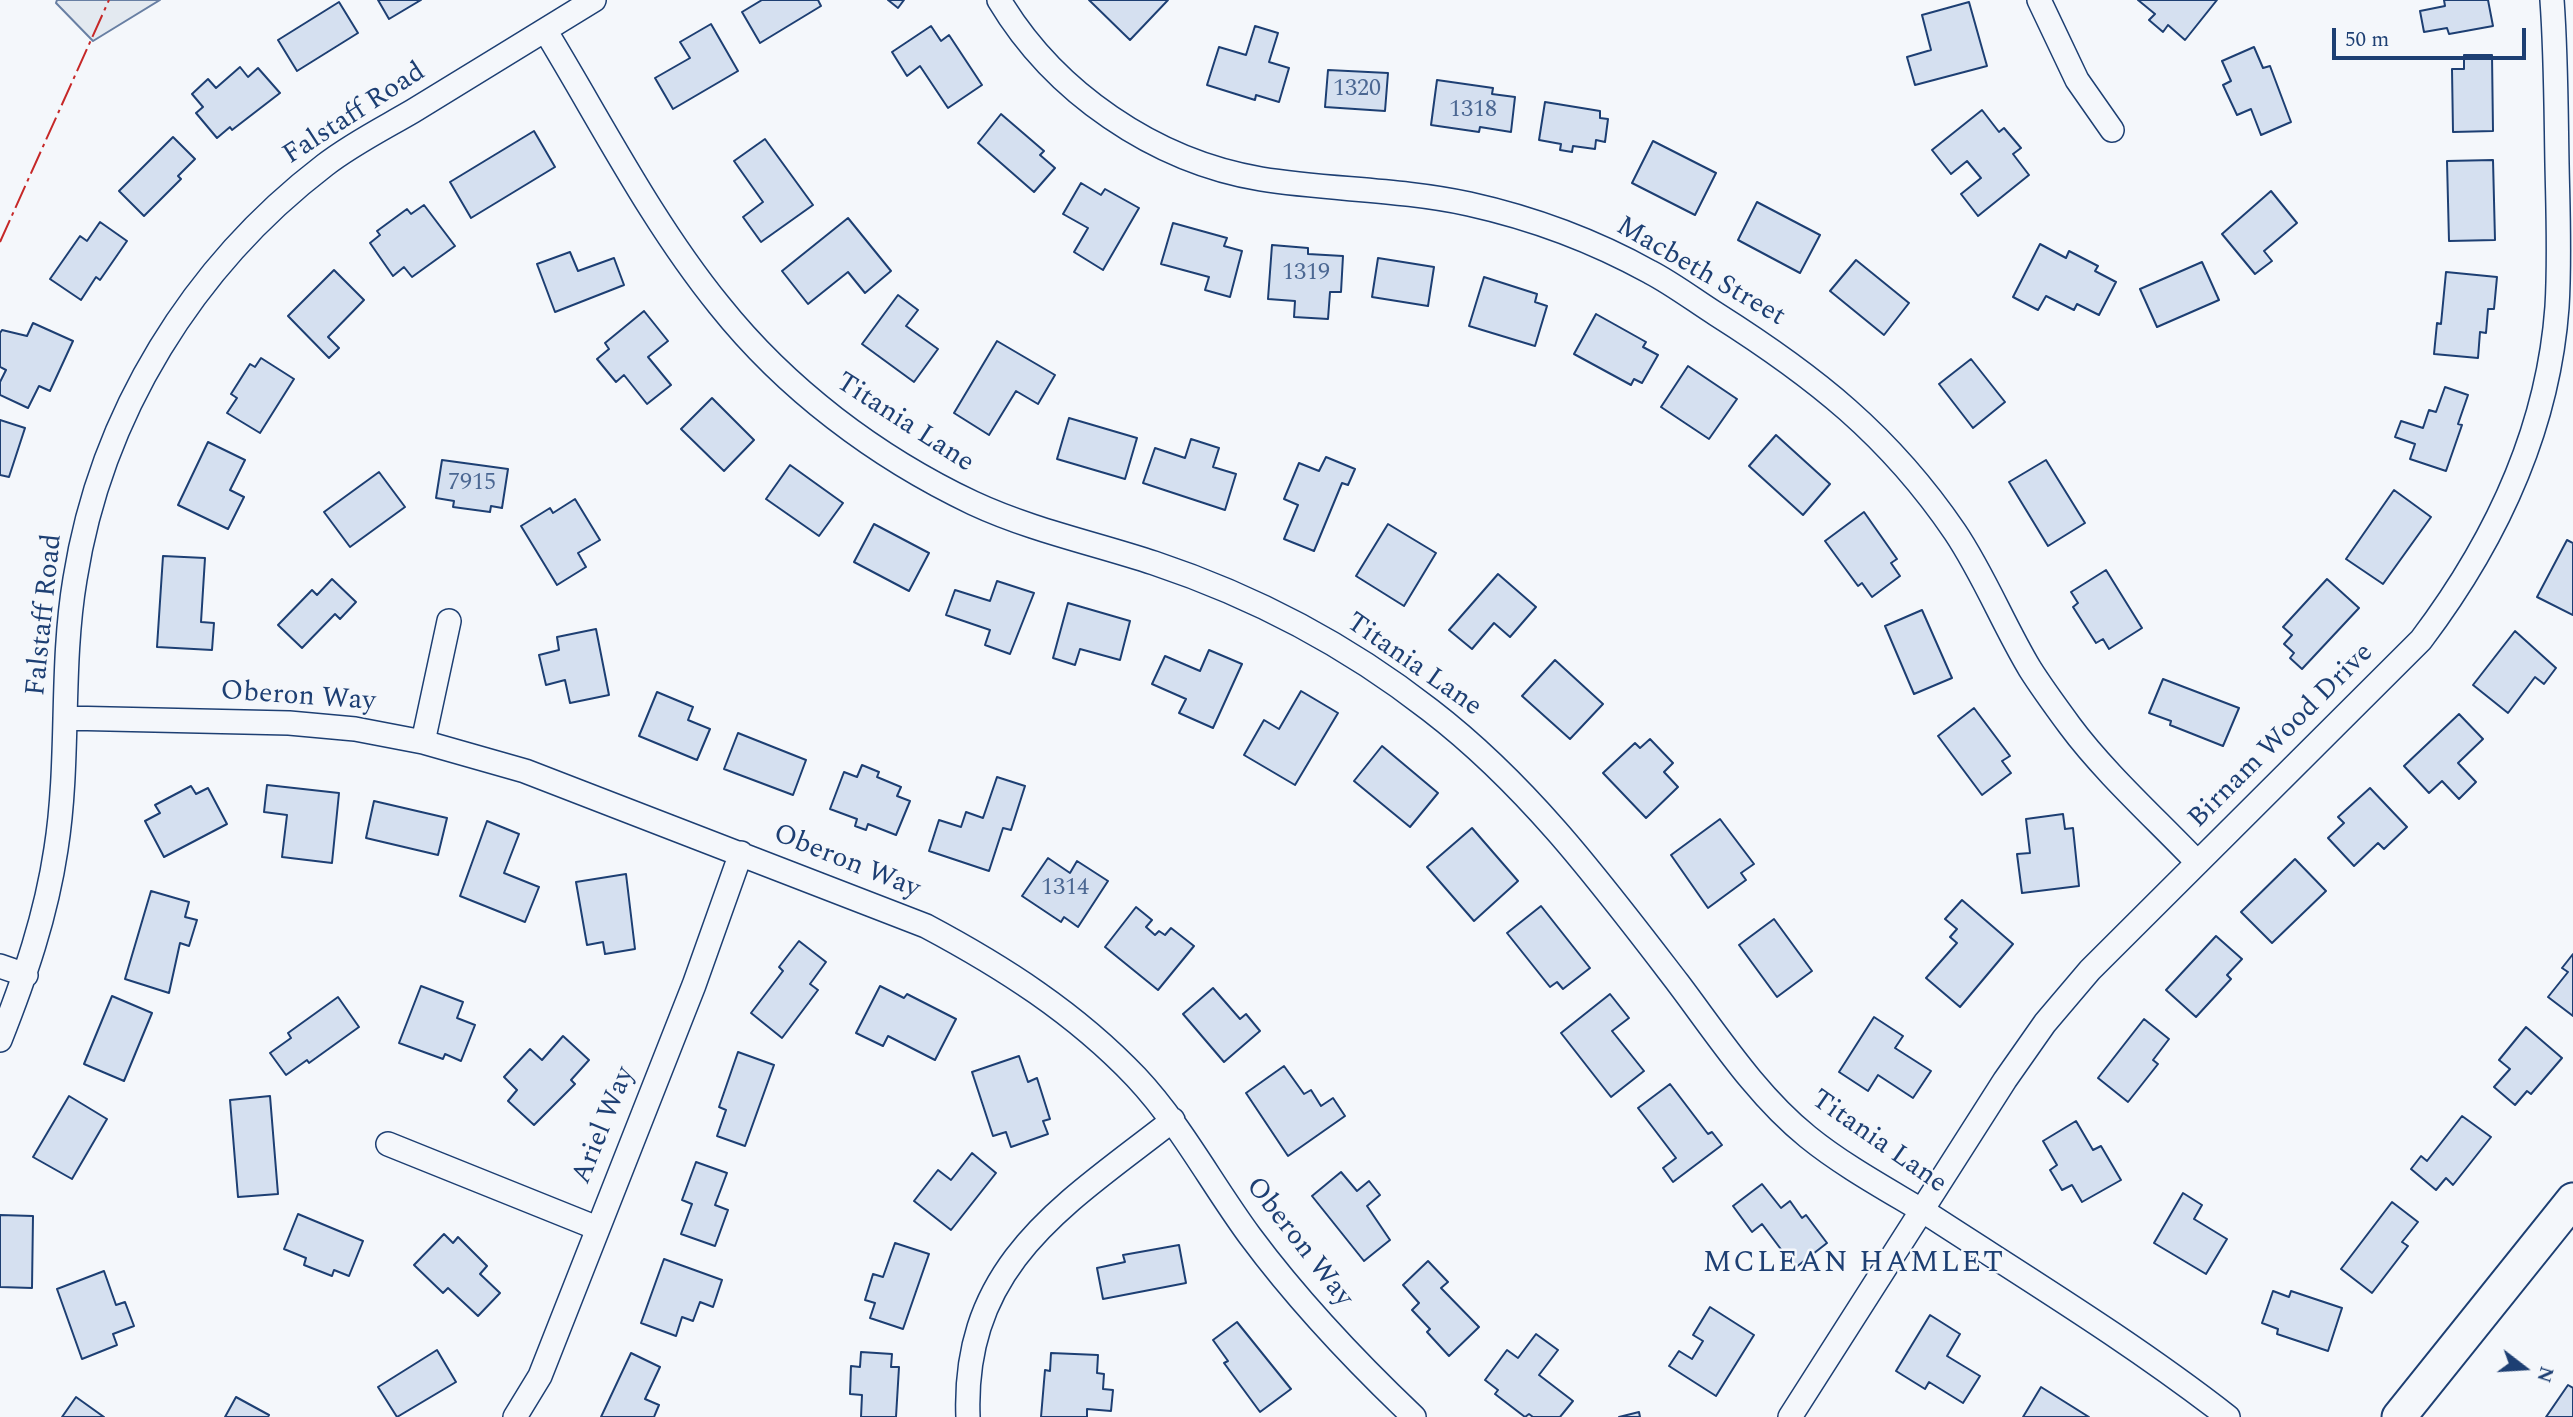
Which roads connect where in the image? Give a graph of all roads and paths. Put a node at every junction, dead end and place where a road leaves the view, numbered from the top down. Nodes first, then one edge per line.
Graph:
1 (594, 0) edge
2 (999, 0) edge
3 (2039, 0) edge
4 (2552, 0) edge
5 (545, 30) junction
6 (2112, 130) dead end
7 (449, 621) dead end
8 (65, 718) junction
9 (423, 742) junction
10 (741, 853) junction
11 (2197, 862) junction
12 (0, 966) edge
13 (26, 975) junction
14 (0, 1040) edge
15 (1173, 1120) junction
16 (388, 1144) dead end
17 (2573, 1200) edge
18 (1921, 1210) junction
19 (597, 1228) junction
20 (515, 1417) edge
21 (968, 1417) edge
22 (1413, 1417) edge
23 (1790, 1417) edge
24 (2228, 1417) edge
25 (2399, 1417) edge

1 - 5 street, Falstaff Road
2 - 11 street, Macbeth Street
3 - 6 street
4 - 11 street, Birnam Wood Drive
5 - 8 street, Falstaff Road
5 - 18 street, Titania Lane
7 - 9 street
8 - 9 street, Oberon Way
8 - 13 street, Falstaff Road
9 - 10 street, Oberon Way
10 - 15 street, Oberon Way
10 - 19 street, Ariel Way
11 - 18 street, Birnam Wood Drive
12 - 13 street
13 - 14 street, Falstaff Road
15 - 21 street
15 - 22 street, Oberon Way
16 - 19 street
17 - 25 main road
18 - 23 street, Birnam Wood Drive
18 - 24 street, Titania Lane
19 - 20 street, Ariel Way

